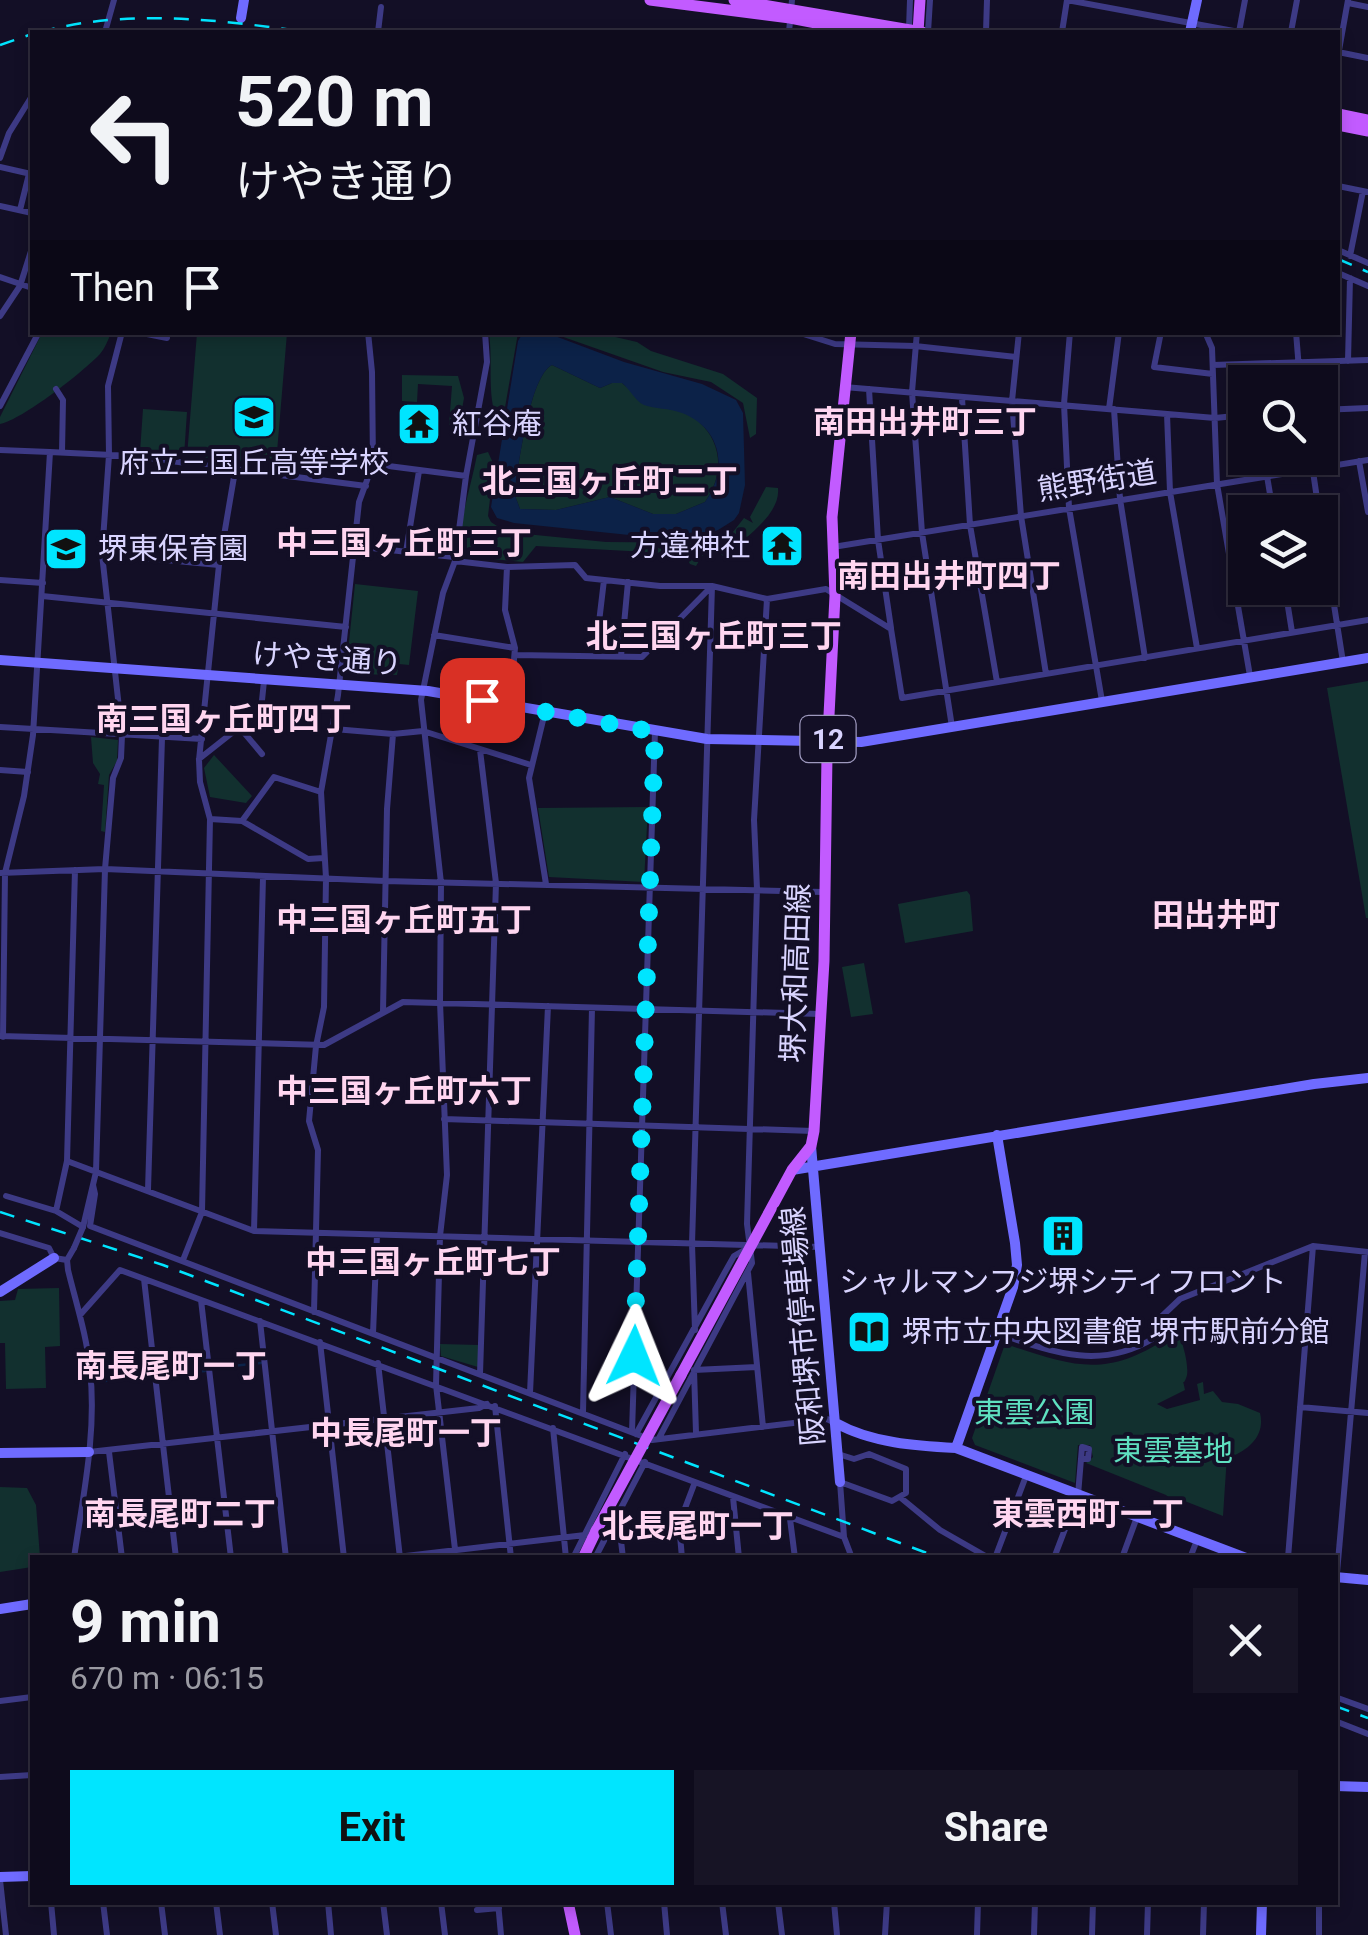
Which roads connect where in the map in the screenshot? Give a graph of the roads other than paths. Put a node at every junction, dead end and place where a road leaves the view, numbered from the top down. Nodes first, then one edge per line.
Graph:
1 (114, 0) edge
2 (244, 0) edge
3 (650, 0) edge
4 (734, 0) edge
5 (910, 0) edge
6 (920, 0) edge
7 (930, 0) edge
8 (988, 0) edge
9 (1067, 0) edge
10 (1197, 0) edge
11 (1245, 0) edge
12 (1297, 0) edge
13 (673, 2) edge
14 (1348, 2) edge
15 (382, 7) dead end
16 (1368, 7) edge
17 (791, 9) edge
18 (240, 23) dead end
19 (1191, 29) edge
20 (106, 30) edge
21 (378, 30) edge
22 (857, 30) edge
23 (906, 30) edge
24 (917, 30) edge
25 (917, 30) edge
26 (918, 30) edge
27 (986, 30) edge
28 (1062, 30) edge
29 (1239, 30) edge
30 (1291, 30) edge
31 (1340, 43) edge
32 (1340, 53) edge
33 (1368, 58) edge
34 (30, 101) edge
35 (1340, 114) edge
36 (1368, 120) edge
37 (1340, 125) edge
38 (1368, 131) edge
39 (0, 158) edge
40 (0, 167) edge
41 (30, 174) edge
42 (30, 177) edge
43 (1340, 186) edge
44 (1366, 191) edge
45 (0, 206) edge
46 (20, 210) junction
47 (30, 212) edge
48 (1340, 251) edge
49 (30, 254) edge
50 (1350, 256) junction
51 (1368, 263) edge
52 (1340, 274) edge
53 (0, 278) edge
54 (1350, 278) junction
55 (20, 286) junction
56 (1368, 286) edge
57 (30, 288) edge
58 (0, 316) edge
59 (37, 335) edge
60 (121, 335) edge
61 (152, 335) edge
62 (368, 335) edge
63 (485, 335) edge
64 (822, 335) edge
65 (916, 335) edge
66 (1019, 335) edge
67 (1070, 335) edge
68 (1120, 335) edge
69 (1160, 335) edge
70 (1206, 335) edge
71 (1296, 335) edge
72 (167, 338) dead end
73 (848, 338) edge
74 (915, 346) junction
75 (1016, 358) junction
76 (1368, 360) edge
77 (1348, 361) junction
78 (1298, 363) junction
79 (1236, 364) joint
80 (1213, 369) junction
81 (844, 387) junction
82 (56, 388) dead end
83 (869, 389) junction
84 (912, 392) junction
85 (962, 398) junction
86 (1012, 401) junction
87 (1064, 404) junction
88 (0, 406) edge
89 (1368, 408) edge
90 (1112, 409) junction
91 (1338, 409) edge
92 (1166, 414) junction
93 (1228, 417) edge
94 (1215, 418) junction
95 (0, 450) edge
96 (50, 452) junction
97 (62, 452) junction
98 (109, 454) junction
99 (1364, 460) edge
100 (373, 464) junction
101 (1338, 464) edge
102 (418, 470) junction
103 (236, 471) junction
104 (1273, 475) edge
105 (466, 476) junction
106 (1267, 476) junction
107 (1217, 484) junction
108 (366, 486) junction
109 (1170, 492) junction
110 (1270, 495) edge
111 (1120, 499) junction
112 (1069, 508) junction
113 (1368, 512) edge
114 (1022, 516) junction
115 (970, 526) junction
116 (922, 534) junction
117 (878, 540) junction
118 (353, 546) junction
119 (833, 547) junction
120 (406, 552) junction
121 (102, 554) junction
122 (454, 559) junction
123 (220, 565) junction
124 (507, 567) junction
125 (0, 580) edge
126 (604, 580) junction
127 (628, 582) junction
128 (43, 583) junction
129 (712, 586) junction
130 (42, 596) junction
131 (835, 596) junction
132 (767, 599) junction
133 (105, 604) junction
134 (1288, 605) edge
135 (1334, 605) edge
136 (216, 612) junction
137 (1368, 620) edge
138 (1337, 625) junction
139 (346, 626) junction
140 (891, 630) junction
141 (1292, 632) junction
142 (434, 635) junction
143 (1244, 640) junction
144 (1196, 648) junction
145 (515, 652) junction
146 (595, 656) junction
147 (621, 656) junction
148 (1145, 658) junction
149 (1368, 658) edge
150 (0, 660) edge
151 (39, 662) junction
152 (1343, 662) junction
153 (1096, 668) junction
154 (114, 669) junction
155 (1046, 674) junction
156 (209, 676) junction
157 (1250, 678) junction
158 (264, 681) junction
159 (997, 682) junction
160 (340, 686) junction
161 (422, 691) junction
162 (948, 691) junction
163 (1102, 702) junction
164 (510, 705) junction
165 (545, 712) junction
166 (0, 727) edge
167 (952, 727) junction
168 (34, 729) junction
169 (241, 729) junction
170 (334, 729) junction
171 (423, 731) junction
172 (655, 732) junction
173 (393, 734) junction
174 (122, 735) junction
175 (162, 738) junction
176 (202, 739) junction
177 (707, 739) junction
178 (759, 741) junction
179 (828, 741) junction
180 (480, 750) junction
181 (262, 754) dead end
182 (198, 760) junction
183 (531, 764) junction
184 (0, 770) edge
185 (28, 772) junction
186 (321, 792) junction
187 (210, 819) junction
188 (242, 820) junction
189 (324, 858) junction
190 (106, 869) junction
191 (75, 870) junction
192 (158, 872) junction
193 (3, 873) edge
194 (208, 874) junction
195 (263, 877) junction
196 (326, 878) junction
197 (385, 881) junction
198 (442, 883) junction
199 (496, 883) junction
200 (546, 884) junction
201 (650, 886) junction
202 (702, 888) junction
203 (757, 889) junction
204 (824, 892) junction
205 (440, 1002) junction
206 (494, 1004) junction
207 (548, 1006) junction
208 (592, 1008) junction
209 (646, 1009) junction
210 (699, 1010) junction
211 (383, 1012) junction
212 (754, 1012) junction
213 (822, 1014) junction
214 (1, 1036) edge
215 (70, 1038) junction
216 (100, 1040) junction
217 (154, 1040) junction
218 (204, 1041) junction
219 (259, 1043) junction
220 (316, 1046) junction
221 (1368, 1078) edge
222 (444, 1119) junction
223 (490, 1120) junction
224 (542, 1122) junction
225 (589, 1124) junction
226 (642, 1125) junction
227 (695, 1127) junction
228 (750, 1129) junction
229 (814, 1131) junction
230 (997, 1135) junction
231 (811, 1146) junction
232 (67, 1161) junction
233 (814, 1166) junction
234 (792, 1170) junction
235 (96, 1172) junction
236 (92, 1184) junction
237 (148, 1190) junction
238 (6, 1196) dead end
239 (56, 1211) junction
240 (202, 1212) junction
241 (83, 1227) junction
242 (254, 1231) junction
243 (0, 1232) edge
244 (318, 1233) junction
245 (377, 1235) junction
246 (440, 1236) junction
247 (486, 1238) junction
248 (537, 1239) junction
249 (587, 1240) junction
250 (638, 1242) junction
251 (692, 1244) junction
252 (751, 1245) junction
253 (1313, 1246) junction
254 (821, 1247) junction
255 (1366, 1252) edge
256 (54, 1258) junction
257 (67, 1260) junction
258 (184, 1260) junction
259 (748, 1271) junction
260 (144, 1278) junction
261 (0, 1292) edge
262 (201, 1300) junction
263 (314, 1312) junction
264 (80, 1315) junction
265 (260, 1320) junction
266 (695, 1330) junction
267 (996, 1333) junction
268 (373, 1334) junction
269 (320, 1342) junction
270 (436, 1358) junction
271 (378, 1363) junction
272 (756, 1367) junction
273 (688, 1373) junction
274 (480, 1374) junction
275 (436, 1385) junction
276 (530, 1393) junction
277 (491, 1405) junction
278 (1300, 1407) junction
279 (1351, 1412) junction
280 (584, 1413) junction
281 (1368, 1413) edge
282 (439, 1414) junction
283 (384, 1420) junction
284 (836, 1423) junction
285 (763, 1426) junction
286 (329, 1427) junction
287 (553, 1428) junction
288 (272, 1433) junction
289 (634, 1433) junction
290 (696, 1434) junction
291 (658, 1438) junction
292 (218, 1440) junction
293 (163, 1446) junction
294 (956, 1448) junction
295 (89, 1452) junction
296 (109, 1452) junction
297 (0, 1453) edge
298 (625, 1454) junction
299 (838, 1454) junction
300 (1081, 1459) dead end
301 (646, 1462) junction
302 (1026, 1476) junction
303 (695, 1482) junction
304 (840, 1482) junction
305 (1078, 1495) junction
306 (732, 1497) junction
307 (901, 1498) junction
308 (618, 1514) junction
309 (1137, 1516) junction
310 (790, 1519) junction
311 (679, 1524) junction
312 (620, 1531) junction
313 (596, 1533) junction
314 (844, 1537) junction
315 (564, 1538) junction
316 (1197, 1539) junction
317 (510, 1544) junction
318 (456, 1554) edge
319 (74, 1555) edge
320 (122, 1555) edge
321 (176, 1555) edge
322 (231, 1555) edge
323 (286, 1555) edge
324 (344, 1555) edge
325 (399, 1555) edge
326 (511, 1555) edge
327 (568, 1555) edge
328 (572, 1555) edge
329 (585, 1555) edge
330 (594, 1555) edge
331 (623, 1555) edge
332 (682, 1555) edge
333 (739, 1555) edge
334 (795, 1555) edge
335 (851, 1555) edge
336 (986, 1555) edge
337 (993, 1555) edge
338 (1055, 1555) edge
339 (1123, 1555) edge
340 (1191, 1555) edge
341 (1238, 1555) edge
342 (1288, 1555) edge
343 (1338, 1555) edge
344 (1338, 1577) edge
345 (1368, 1580) edge
346 (30, 1604) edge
347 (0, 1609) edge
348 (30, 1697) edge
349 (1338, 1698) edge
350 (0, 1702) edge
351 (1368, 1709) edge
352 (1338, 1722) edge
353 (1368, 1734) edge
354 (30, 1775) edge
355 (0, 1777) edge
356 (1338, 1786) edge
357 (1368, 1788) edge
358 (30, 1876) edge
359 (0, 1879) edge
360 (51, 1905) edge
361 (103, 1905) edge
362 (161, 1905) edge
363 (216, 1905) edge
364 (272, 1905) edge
365 (328, 1905) edge
366 (384, 1905) edge
367 (441, 1905) edge
368 (498, 1905) edge
369 (569, 1905) edge
370 (608, 1905) edge
371 (664, 1905) edge
372 (722, 1905) edge
373 (778, 1905) edge
374 (834, 1905) edge
375 (888, 1905) edge
376 (978, 1905) edge
377 (1035, 1905) edge
378 (1093, 1905) edge
379 (1148, 1905) edge
380 (1204, 1905) edge
381 (1262, 1905) edge
382 (1319, 1905) edge
383 (477, 1910) dead end
384 (6, 1935) edge
385 (54, 1935) edge
386 (107, 1935) edge
387 (165, 1935) edge
388 (220, 1935) edge
389 (276, 1935) edge
390 (331, 1935) edge
391 (387, 1935) edge
392 (444, 1935) edge
393 (502, 1935) edge
394 (575, 1935) edge
395 (611, 1935) edge
396 (668, 1935) edge
397 (726, 1935) edge
398 (782, 1935) edge
399 (837, 1935) edge
400 (885, 1935) edge
401 (977, 1935) edge
402 (1034, 1935) edge
403 (1092, 1935) edge
404 (1147, 1935) edge
405 (1203, 1935) edge
406 (1261, 1935) edge
407 (1318, 1935) edge

1 - 20 street
2 - 18 street
3 - 13 main road
4 - 17 main road
5 - 24 street
6 - 25 main road, bridge
7 - 26 street
8 - 27 street
9 - 19 street
9 - 28 street
10 - 19 street
11 - 29 street
12 - 30 street
13 - 17 main road
14 - 16 street
14 - 31 street
15 - 21 street
17 - 22 main road
17 - 23 main road
32 - 33 street
34 - 39 street
35 - 36 main road
37 - 38 main road
40 - 41 street
42 - 46 street
43 - 44 street
44 - 50 street
45 - 46 street
46 - 47 street
48 - 50 street
49 - 55 street
50 - 51 street
52 - 54 street
53 - 55 street
54 - 56 street
54 - 77 street
55 - 57 street
55 - 58 street
59 - 88 street
60 - 98 street
61 - 72 street
62 - 100 street
63 - 105 street
64 - 73 street
65 - 74 street
66 - 75 street
67 - 87 street
68 - 90 street
69 - 80 street
70 - 80 street
71 - 78 street
73 - 74 street
73 - 81 main road, 堺大和高田線 / 12
74 - 75 street
74 - 84 street
75 - 86 street
76 - 77 street
77 - 78 street
78 - 79 street
79 - 80 street
80 - 94 street
81 - 83 street
81 - 119 main road, 堺大和高田線 / 12
82 - 97 street
83 - 84 street
83 - 117 street
84 - 85 street
84 - 116 street
85 - 86 street
85 - 115 street
86 - 87 street
86 - 114 street
87 - 90 street
87 - 112 street
89 - 91 street
90 - 92 street
90 - 111 street
92 - 94 street
92 - 109 street
93 - 94 street
94 - 107 street
95 - 96 street
96 - 97 street
96 - 128 street
97 - 98 street
98 - 103 street
98 - 121 street
99 - 101 street, 熊野街道
99 - 113 street
100 - 102 street
100 - 108 street
102 - 105 street
102 - 120 street
103 - 108 street
103 - 123 street
104 - 106 street, 熊野街道
105 - 122 street
106 - 107 street, 熊野街道
106 - 110 street
107 - 109 street, 熊野街道
107 - 143 street
108 - 118 street
109 - 111 street, 熊野街道
109 - 144 street
111 - 112 street, 熊野街道
111 - 148 street
112 - 114 street, 熊野街道
112 - 153 street
114 - 115 street, 熊野街道
114 - 155 street
115 - 116 street, 熊野街道
115 - 159 street
116 - 117 street, 熊野街道
116 - 162 street
117 - 119 street, 熊野街道
117 - 140 street
118 - 120 street
118 - 139 street
119 - 131 main road, 堺大和高田線 / 12
120 - 122 street
121 - 123 street
121 - 133 street
122 - 124 street
122 - 142 street
123 - 136 street
124 - 126 street
124 - 145 street
125 - 128 street
126 - 127 street
126 - 146 street
127 - 129 street
127 - 147 street
128 - 130 street
129 - 132 street
129 - 147 street
129 - 177 street
130 - 133 street
130 - 151 street
131 - 132 street
131 - 140 street
131 - 179 main road, 堺大和高田線 / 12
132 - 178 street
133 - 136 street
133 - 154 street
134 - 141 street
135 - 138 street
136 - 139 street
136 - 156 street
137 - 138 street
138 - 141 street
138 - 152 street
139 - 160 street
140 - 162 street
141 - 143 street
142 - 145 street
142 - 161 street
143 - 144 street
143 - 157 street
144 - 148 street
145 - 146 street
145 - 164 street
146 - 147 street
148 - 153 street
149 - 152 street, けやき通り
150 - 151 street, けやき通り
151 - 154 street, けやき通り
151 - 168 street
152 - 157 street, けやき通り
153 - 155 street
153 - 163 street
154 - 156 street, けやき通り
154 - 174 street
155 - 159 street
156 - 158 street, けやき通り
156 - 176 street
157 - 163 street, けやき通り
158 - 160 street, けやき通り
158 - 169 street
159 - 162 street
160 - 161 street, けやき通り
160 - 170 street
161 - 164 street, けやき通り
161 - 171 street
162 - 167 street
163 - 167 street, けやき通り
164 - 165 street, けやき通り
165 - 172 street, けやき通り
165 - 183 street
166 - 168 street
167 - 179 street, けやき通り
168 - 174 street
168 - 185 street
169 - 181 street
169 - 182 street
170 - 173 street
170 - 186 street
171 - 173 street
171 - 180 street
171 - 198 street
172 - 177 street, けやき通り
172 - 201 street
173 - 197 street
174 - 175 street
174 - 190 street
175 - 176 street
175 - 192 street
176 - 182 street
177 - 178 street, けやき通り
177 - 202 street
178 - 179 street, けやき通り
178 - 203 street
179 - 204 main road, 堺大和高田線 / 12
180 - 183 street
180 - 199 street
182 - 187 street
183 - 200 street
184 - 185 street
185 - 193 street
186 - 188 street
186 - 189 street
187 - 188 street
187 - 194 street
188 - 189 street
189 - 196 street
190 - 191 street
190 - 192 street
190 - 216 street
191 - 193 street
191 - 215 street
192 - 194 street
192 - 217 street
193 - 214 street
194 - 195 street
194 - 218 street
195 - 196 street
195 - 219 street
196 - 197 street
196 - 220 street
197 - 198 street
197 - 211 street
198 - 199 street
198 - 205 street
199 - 200 street
199 - 206 street
200 - 201 street
201 - 202 street
201 - 209 street
202 - 203 street
202 - 210 street
203 - 204 street
203 - 212 street
204 - 213 main road, 堺大和高田線 / 12
205 - 206 street
205 - 211 street
205 - 222 street
206 - 207 street
206 - 223 street
207 - 208 street
207 - 224 street
208 - 209 street
208 - 225 street
209 - 210 street
209 - 226 street
210 - 212 street
210 - 227 street
211 - 220 street
212 - 213 street
212 - 228 street
213 - 229 main road, 堺大和高田線 / 12
214 - 215 street
215 - 216 street
215 - 232 street
216 - 217 street
216 - 235 street
217 - 218 street
217 - 237 street
218 - 219 street
218 - 240 street
219 - 220 street
219 - 242 street
220 - 244 street
221 - 230 street
222 - 223 street
222 - 246 street
223 - 224 street
223 - 247 street
224 - 225 street
224 - 248 street
225 - 226 street
225 - 249 street
226 - 227 street
226 - 250 street
227 - 228 street
227 - 251 street
228 - 229 street
228 - 252 street
229 - 231 main road, 堺大和高田線 / 12
230 - 233 street
230 - 267 street
231 - 233 street, 阪和堺市停車場線
231 - 234 main road, 堺大和高田線 / 12
232 - 235 street
232 - 239 street
233 - 234 street
233 - 254 street, 阪和堺市停車場線
234 - 252 main road, 堺大和高田線 / 12
235 - 236 street
235 - 237 street
236 - 241 street
236 - 258 street
237 - 240 street
238 - 239 street
239 - 241 street
240 - 242 street
240 - 258 street
241 - 257 street, bridge
242 - 244 street
243 - 256 street
244 - 245 street
244 - 263 street
245 - 246 street
245 - 268 street
246 - 247 street
246 - 270 street
247 - 248 street
247 - 274 street
248 - 249 street
248 - 276 street
249 - 250 street
249 - 280 street
250 - 251 street
250 - 289 street
251 - 252 street
251 - 266 street
252 - 254 street
252 - 259 street
252 - 266 street
252 - 273 main road, 堺大和高田線 / 12
253 - 255 street
253 - 267 street
253 - 278 street
254 - 284 street, 阪和堺市停車場線
255 - 279 street
256 - 257 street
256 - 261 street
257 - 264 street
258 - 263 street
259 - 272 street
259 - 273 street
260 - 262 street
260 - 264 street
260 - 293 street
262 - 265 street
262 - 292 street
263 - 268 street
264 - 295 street
265 - 269 street
265 - 288 street
266 - 289 street
267 - 294 street
268 - 270 street
269 - 271 street
269 - 286 street
270 - 274 street
270 - 275 street
271 - 275 street
271 - 283 street
272 - 273 street
272 - 285 street
273 - 290 street
273 - 291 street
273 - 313 main road, 堺大和高田線 / 12, bridge
274 - 276 street
275 - 277 street
275 - 282 street
276 - 280 street
277 - 282 street
277 - 287 street
277 - 317 street
278 - 279 street
278 - 342 street
279 - 281 street
279 - 343 street
280 - 289 street
282 - 283 street
282 - 318 street
283 - 286 street
283 - 325 street
284 - 285 street
284 - 294 street
284 - 299 street, 阪和堺市停車場線
285 - 290 street
286 - 288 street
286 - 324 street
287 - 298 street
287 - 315 street
288 - 292 street
288 - 323 street
289 - 291 street
290 - 291 street
292 - 293 street
292 - 322 street
293 - 296 street
293 - 321 street
294 - 302 street
295 - 296 street
295 - 297 street
295 - 319 street
296 - 320 street
298 - 301 street
298 - 313 street
299 - 304 street, 阪和堺市停車場線
299 - 307 street
300 - 305 street
301 - 303 street
301 - 308 street
302 - 305 street
302 - 337 street
303 - 306 street
303 - 311 street
304 - 307 street
304 - 314 street
305 - 309 street
305 - 338 street
306 - 310 street
306 - 333 street
307 - 336 street
308 - 312 street
308 - 313 street
309 - 316 street
309 - 339 street
310 - 314 street
310 - 334 street
311 - 312 street
311 - 332 street
312 - 313 street
312 - 331 street
313 - 315 street
313 - 328 street
313 - 329 main road, 堺大和高田線 / 12
313 - 330 street
314 - 335 street
315 - 317 street
315 - 327 street
316 - 340 street
316 - 341 street
317 - 318 street
317 - 326 street
344 - 345 street
346 - 347 street
348 - 350 street
349 - 351 street
352 - 353 street
354 - 355 street
356 - 357 street
358 - 359 street
359 - 384 street
360 - 385 street
361 - 386 street
362 - 387 street
363 - 388 street
364 - 389 street
365 - 390 street
366 - 391 street
367 - 392 street
368 - 383 street
368 - 393 street
369 - 394 main road
370 - 395 street
371 - 396 street
372 - 397 street
373 - 398 street
374 - 399 street
375 - 400 street
376 - 401 street
377 - 402 street
378 - 403 street
379 - 404 street
380 - 405 street
381 - 406 street
382 - 407 street

